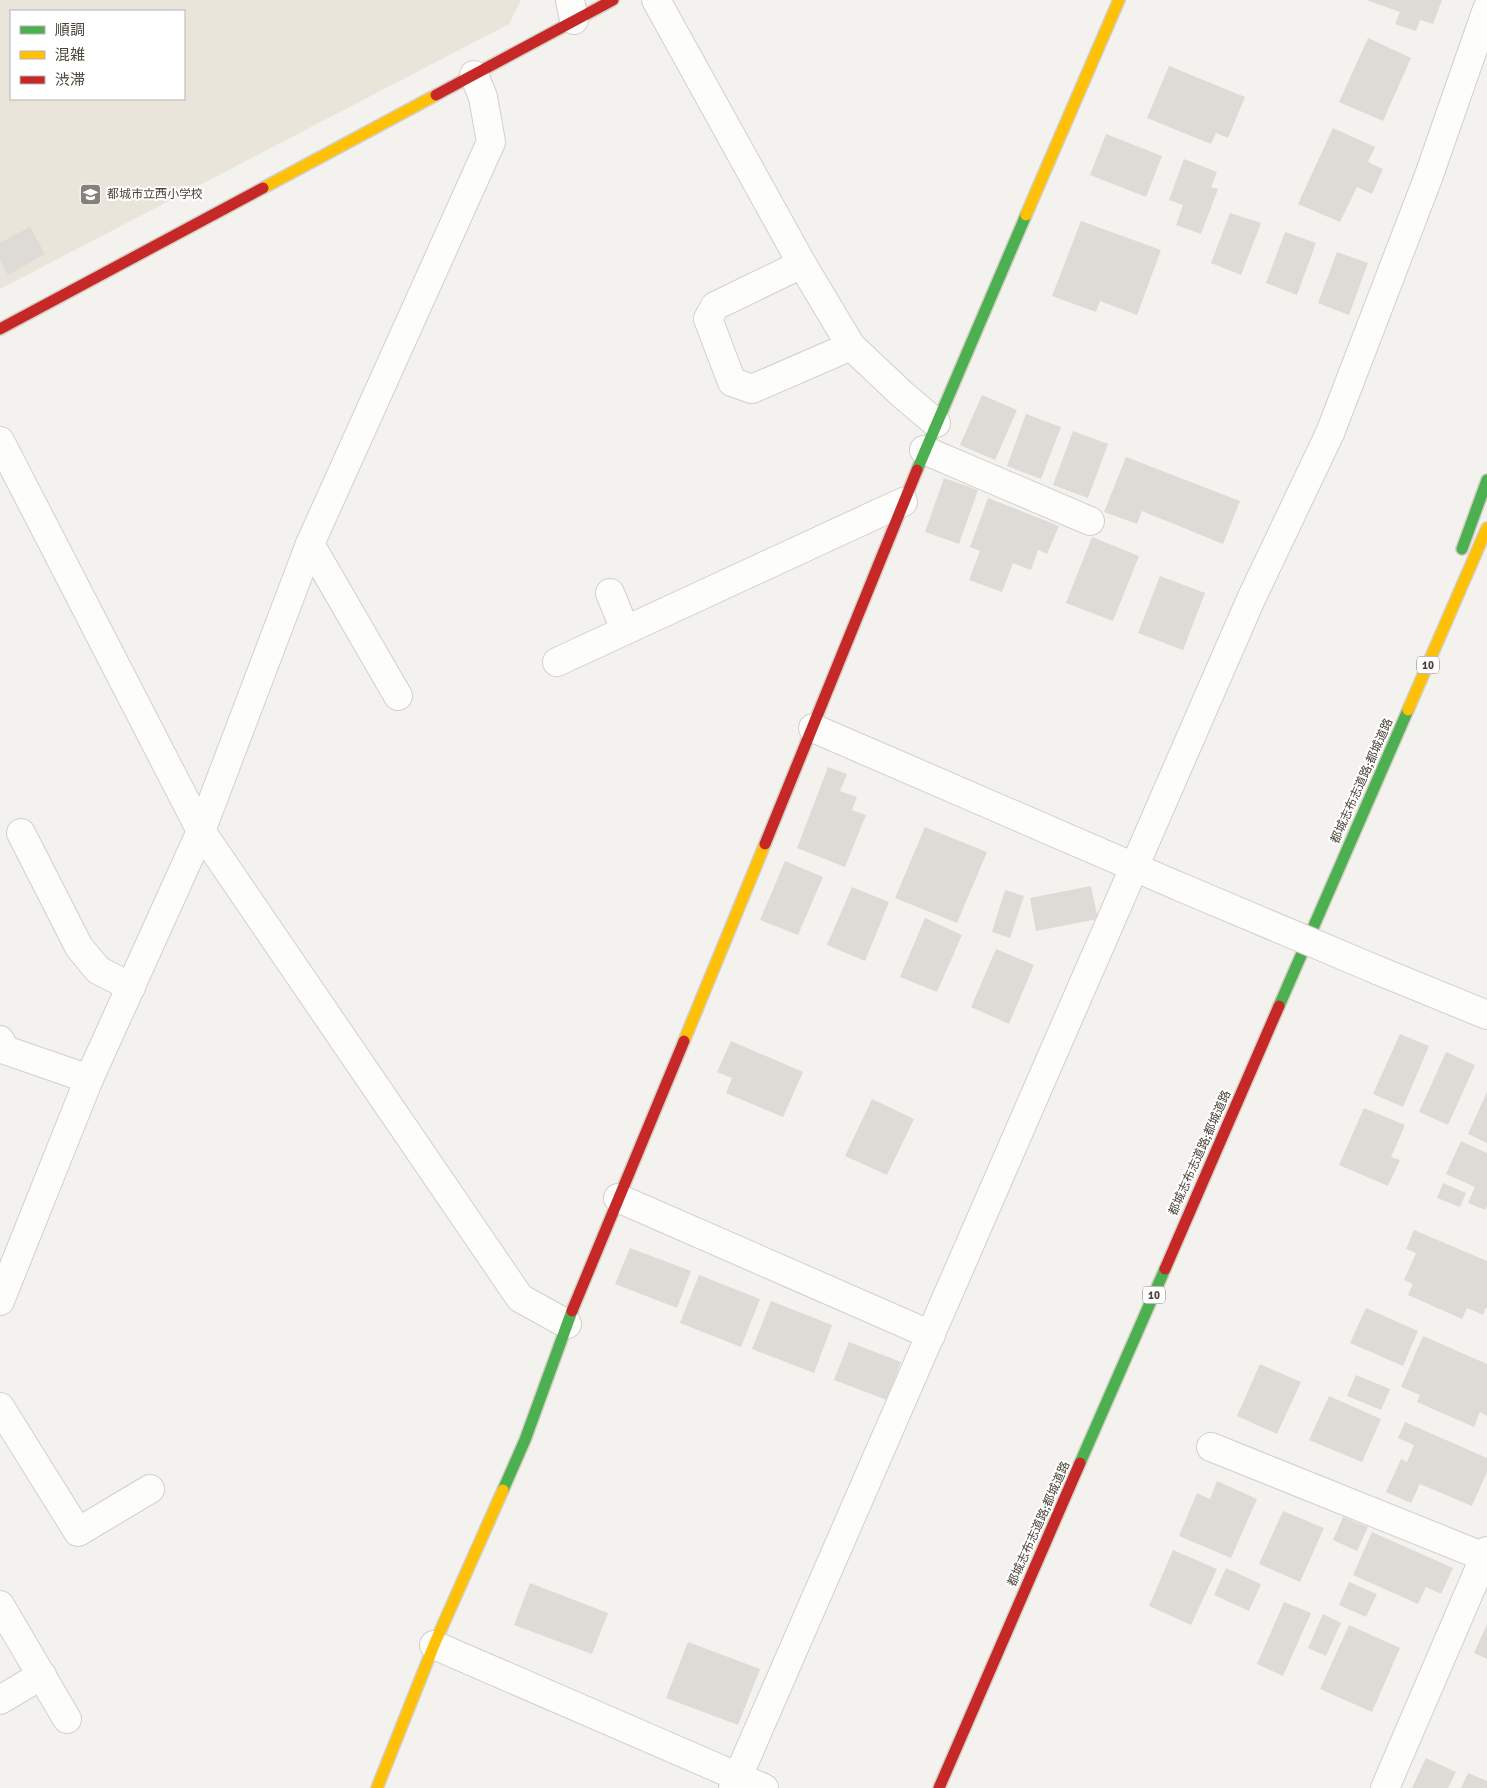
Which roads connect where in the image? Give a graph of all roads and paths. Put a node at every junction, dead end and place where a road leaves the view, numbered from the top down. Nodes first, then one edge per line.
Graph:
1 (613, 0) edge
2 (656, 0) edge
3 (1119, 0) edge
4 (1487, 9) edge
5 (572, 10) edge
6 (474, 76) junction
7 (802, 264) junction
8 (0, 329) edge
9 (850, 346) junction
10 (936, 423) junction
11 (0, 441) edge
12 (924, 450) junction
13 (1487, 480) edge
14 (903, 502) junction
15 (1090, 521) dead end
16 (1487, 528) edge
17 (310, 544) junction
18 (1487, 552) edge
19 (1456, 563) dead end
20 (610, 592) dead end
21 (1440, 609) dead end
22 (625, 630) junction
23 (557, 662) dead end
24 (398, 696) dead end
25 (813, 728) junction
26 (1369, 801) junction
27 (201, 832) junction
28 (21, 833) dead end
29 (1134, 867) junction
30 (131, 987) junction
31 (1487, 1015) edge
32 (0, 1040) edge
33 (89, 1079) junction
34 (618, 1198) junction
35 (0, 1301) edge
36 (567, 1324) junction
37 (931, 1335) junction
38 (0, 1407) edge
39 (1211, 1447) dead end
40 (150, 1489) dead end
41 (1486, 1555) edge
42 (0, 1605) edge
43 (434, 1645) junction
44 (42, 1675) junction
45 (0, 1700) edge
46 (67, 1718) dead end
47 (735, 1783) edge
48 (377, 1788) edge
49 (764, 1788) edge
50 (938, 1788) edge
51 (1384, 1788) edge

1 - 5 main road
2 - 7 street
3 - 10 main road
4 - 29 street
5 - 6 main road
6 - 8 main road
6 - 17 street
7 - 9 street
7 - 9 street
9 - 10 street
10 - 12 main road
11 - 27 street
12 - 14 main road
12 - 15 street
13 - 19 main road
14 - 22 street
14 - 25 main road
16 - 26 main road, 都城志布志道路;都城道路 / 10
17 - 24 street
17 - 27 street
18 - 26 main road
20 - 22 street
21 - 26 main road
22 - 23 street
25 - 29 street
25 - 34 main road
26 - 50 main road, 都城志布志道路;都城道路 / 10
27 - 30 street
27 - 36 street
28 - 30 street
29 - 31 street, bridge
29 - 37 street
30 - 33 street
32 - 33 street
33 - 35 street
34 - 36 main road
34 - 37 street
36 - 43 main road
37 - 47 street
38 - 40 street
39 - 41 street
41 - 51 street
42 - 44 street
43 - 47 street
43 - 48 main road
44 - 45 street
44 - 46 street
47 - 49 street

